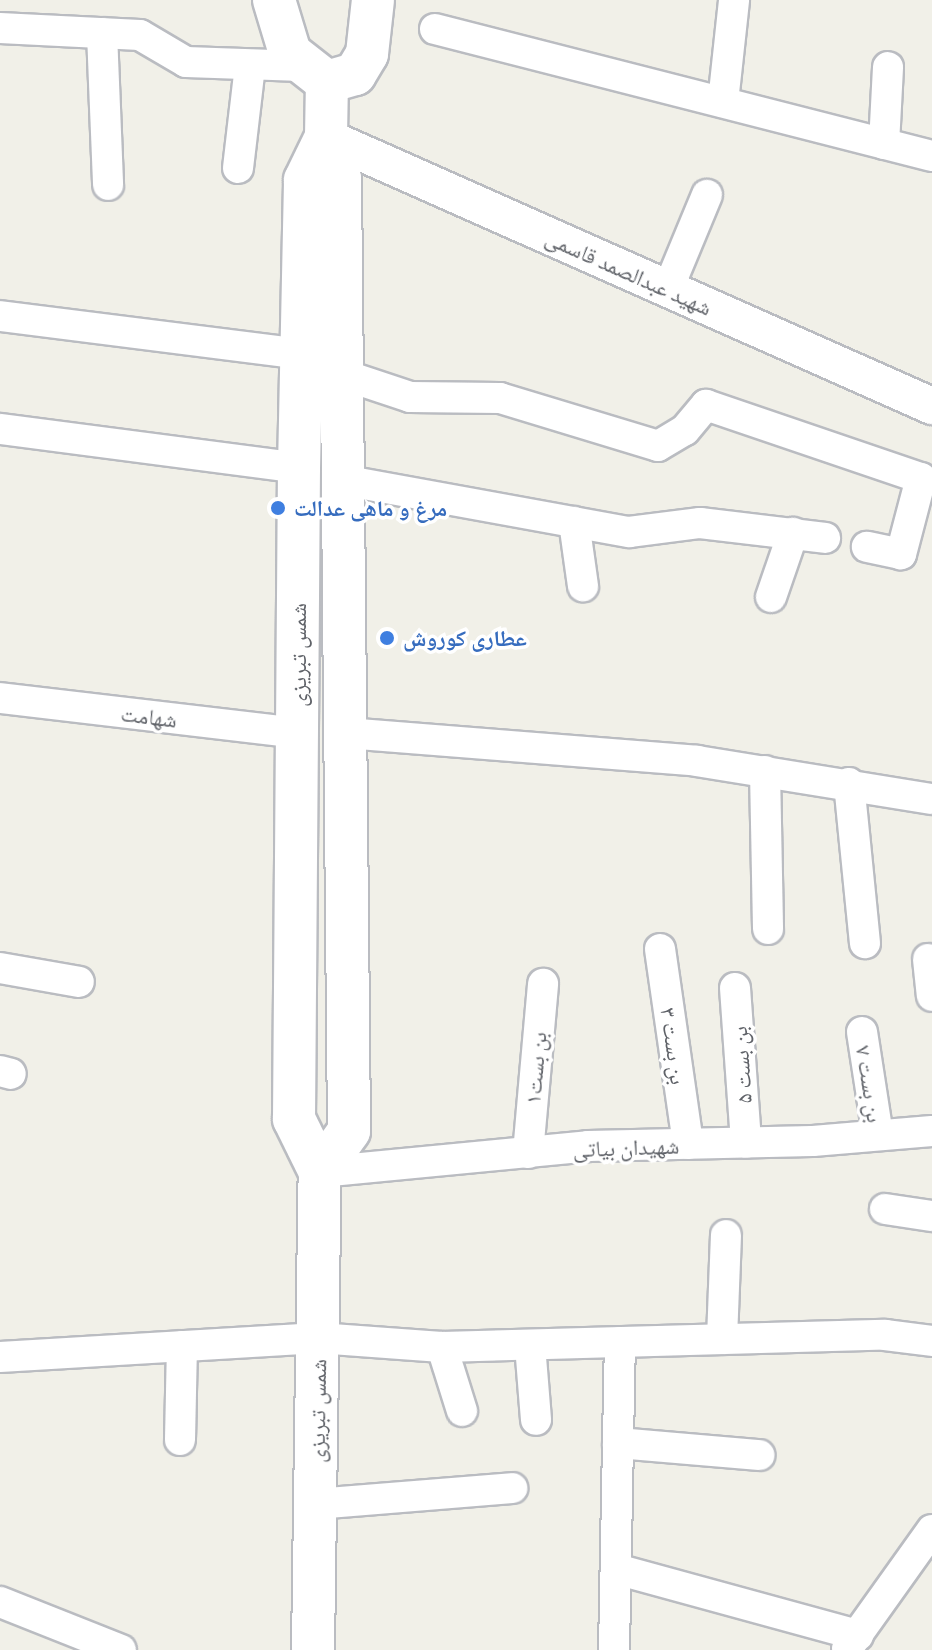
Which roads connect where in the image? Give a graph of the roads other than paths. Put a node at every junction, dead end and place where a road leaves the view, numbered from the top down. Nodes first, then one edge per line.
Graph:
1 (274, 0) edge
2 (373, 0) edge
3 (734, 0) edge
4 (0, 28) edge
5 (435, 29) dead end
6 (102, 33) junction
7 (250, 66) junction
8 (888, 67) dead end
9 (315, 74) junction
10 (723, 102) junction
11 (326, 137) junction
12 (884, 144) junction
13 (932, 156) edge
14 (238, 168) dead end
15 (108, 185) dead end
16 (707, 195) dead end
17 (668, 289) junction
18 (0, 316) edge
19 (300, 354) junction
20 (341, 374) junction
21 (932, 406) edge
22 (0, 429) edge
23 (299, 468) junction
24 (342, 480) junction
25 (574, 522) junction
26 (793, 533) junction
27 (825, 538) dead end
28 (867, 547) dead end
29 (583, 586) dead end
30 (771, 597) dead end
31 (0, 698) edge
32 (297, 733) junction
33 (345, 733) junction
34 (765, 771) junction
35 (849, 783) junction
36 (932, 799) edge
37 (768, 929) dead end
38 (865, 943) dead end
39 (660, 949) dead end
40 (928, 959) dead end
41 (0, 968) edge
42 (79, 982) dead end
43 (543, 984) dead end
44 (735, 988) dead end
45 (932, 996) edge
46 (862, 1032) dead end
47 (932, 1131) edge
48 (878, 1135) junction
49 (746, 1143) junction
50 (688, 1144) junction
51 (528, 1153) junction
52 (320, 1172) junction
53 (885, 1209) dead end
54 (932, 1216) edge
55 (726, 1235) dead end
56 (318, 1338) junction
57 (722, 1339) junction
58 (932, 1339) edge
59 (620, 1342) junction
60 (530, 1345) junction
61 (182, 1346) junction
62 (442, 1347) junction
63 (1, 1360) edge
64 (462, 1411) dead end
65 (536, 1420) dead end
66 (180, 1440) dead end
67 (618, 1443) junction
68 (759, 1455) dead end
69 (512, 1488) dead end
70 (315, 1504) junction
71 (932, 1530) edge
72 (616, 1569) junction
73 (0, 1602) edge
74 (852, 1643) edge
75 (121, 1650) edge
76 (313, 1650) edge
77 (614, 1650) edge

1 - 9 main road
2 - 9 main road
3 - 10 street
4 - 6 street
5 - 10 street
6 - 7 street
6 - 15 street
7 - 9 street
7 - 14 street
8 - 12 street
9 - 11 main road, شمس تبریزی
10 - 12 street
11 - 17 street, شهید عبدالصمد قاسمی
11 - 19 main road, شمس تبریزی
11 - 20 main road, شمس تبریزی
12 - 13 street
16 - 17 street
17 - 21 street, شهید عبدالصمد قاسمی
18 - 19 street
19 - 23 main road, شمس تبریزی
20 - 24 main road, شمس تبریزی
20 - 28 street
22 - 23 street
23 - 32 main road, شمس تبریزی
24 - 25 street
24 - 33 main road, شمس تبریزی
25 - 26 street
25 - 29 street
26 - 27 street
26 - 30 street
31 - 32 street, شهامت
32 - 33 main road
32 - 52 main road, شمس تبریزی
33 - 34 street
33 - 52 main road, شمس تبریزی
34 - 35 street
34 - 37 street
35 - 36 street
35 - 38 street
39 - 50 street, بن بست ۳
40 - 45 street
41 - 42 street
43 - 51 street, بن بست۱
44 - 49 street, بن بست ۵
46 - 48 street, بن بست ۷
47 - 48 street, شهیدان بیاتی
48 - 49 street, شهیدان بیاتی
49 - 50 street, شهیدان بیاتی
50 - 51 street, شهیدان بیاتی
51 - 52 street, شهیدان بیاتی
52 - 56 main road, شمس تبریزی
53 - 54 street
55 - 57 street
56 - 61 street
56 - 62 street
56 - 70 main road, شمس تبریزی
57 - 58 street
57 - 59 street
59 - 60 street
59 - 67 street
60 - 62 street
60 - 65 street
61 - 63 street
61 - 66 street
62 - 64 street
67 - 68 street
67 - 72 street
69 - 70 street
70 - 76 main road, شمس تبریزی
71 - 74 street
72 - 74 street
72 - 77 street
73 - 75 street

